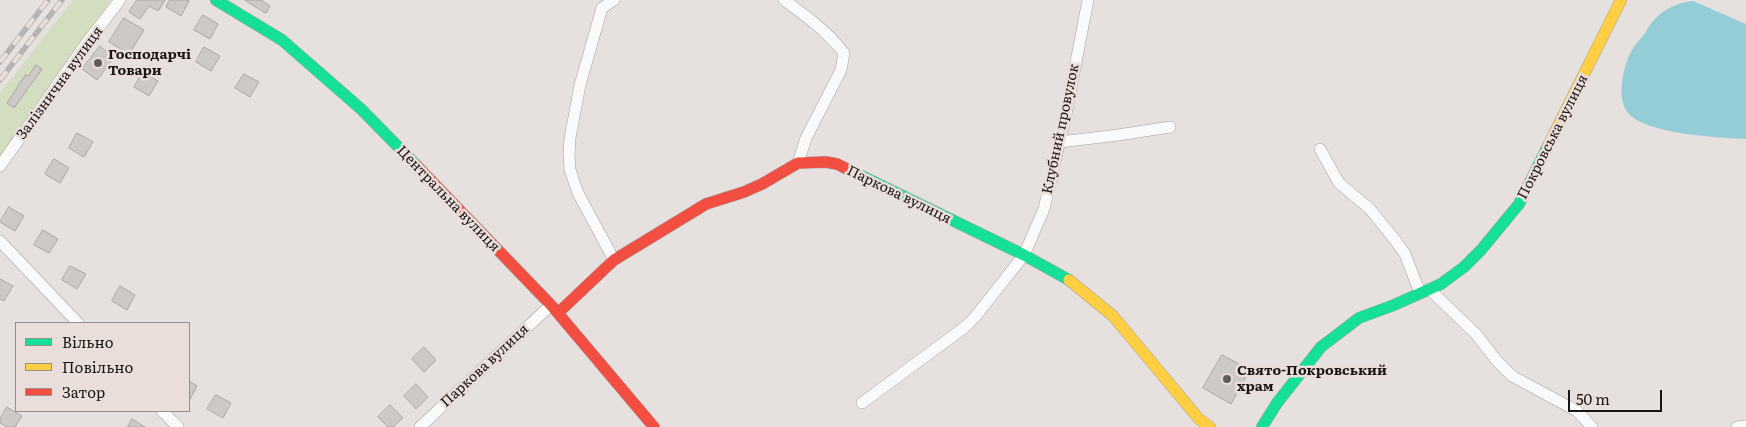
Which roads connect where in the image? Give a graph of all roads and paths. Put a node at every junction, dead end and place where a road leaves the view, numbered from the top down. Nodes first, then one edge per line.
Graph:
1 (120, 0) edge
2 (216, 0) edge
3 (614, 0) edge
4 (784, 0) edge
5 (1088, 0) edge
6 (1621, 0) edge
7 (1170, 127) dead end
8 (1060, 142) junction
9 (1320, 149) dead end
10 (798, 163) junction
11 (0, 166) edge
12 (0, 241) edge
13 (1024, 255) junction
14 (614, 260) junction
15 (1424, 291) junction
16 (555, 309) junction
17 (77, 322) edge
18 (862, 403) dead end
19 (163, 412) edge
20 (1746, 426) edge
21 (178, 427) edge
22 (420, 427) edge
23 (654, 427) edge
24 (1210, 427) edge
25 (1262, 427) edge
26 (1592, 427) edge
27 (1737, 427) edge

1 - 11 street, Залізнична вулиця
2 - 16 street, Центральна вулиця
3 - 14 street
4 - 10 street
5 - 8 street, Клубний провулок
6 - 15 street, Покровська вулиця
7 - 8 street
8 - 13 street, Клубний провулок
9 - 15 street
10 - 13 street, Паркова вулиця
10 - 14 street, Паркова вулиця
12 - 17 street
13 - 18 street, Клубний провулок
13 - 24 street, Паркова вулиця
14 - 16 street, Паркова вулиця
15 - 25 street, Покровська вулиця
15 - 26 street
16 - 22 street, Паркова вулиця
16 - 23 street, Центральна вулиця
19 - 21 street
20 - 27 street

